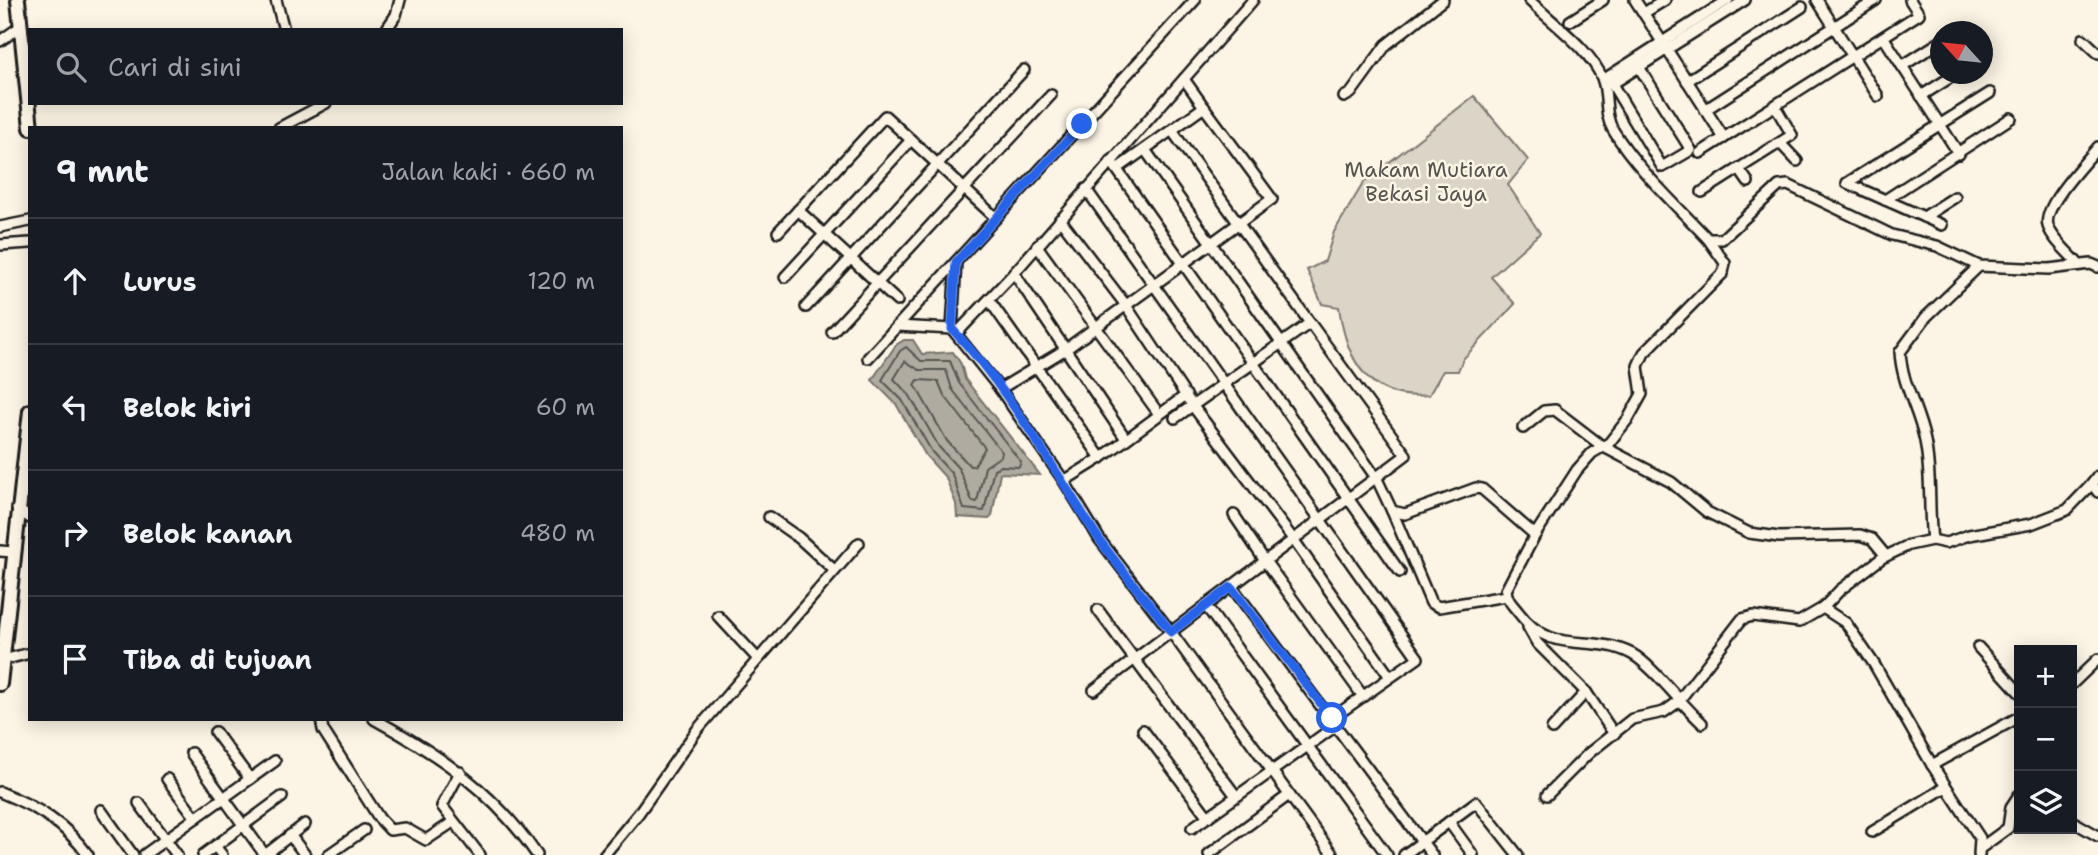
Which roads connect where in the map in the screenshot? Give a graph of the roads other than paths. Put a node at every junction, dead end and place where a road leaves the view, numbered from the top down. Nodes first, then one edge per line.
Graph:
1 (18, 0) edge
2 (276, 0) edge
3 (400, 0) edge
4 (1195, 0) edge
5 (1253, 0) edge
6 (1443, 0) edge
7 (1529, 0) edge
8 (1603, 0) edge
9 (1635, 0) edge
10 (1665, 0) edge
11 (1728, 0) edge
12 (1745, 0) edge
13 (1815, 0) edge
14 (1876, 0) edge
15 (1910, 0) edge
16 (1800, 3) edge
17 (1644, 13) junction
18 (1570, 21) dead end
19 (1833, 26) junction
20 (20, 27) junction
21 (283, 28) edge
22 (387, 28) edge
23 (1884, 38) junction
24 (2084, 39) dead end
25 (0, 41) edge
26 (1665, 46) junction
27 (1930, 49) edge
28 (2098, 53) edge
29 (1853, 57) junction
30 (1639, 66) junction
31 (1902, 66) junction
32 (1024, 70) dead end
33 (1184, 79) junction
34 (1603, 80) junction
35 (1687, 81) junction
36 (1940, 84) edge
37 (28, 87) edge
38 (1990, 93) dead end
39 (1051, 95) dead end
40 (1878, 96) dead end
41 (1921, 96) junction
42 (1344, 97) dead end
43 (29, 105) edge
44 (320, 105) edge
45 (1775, 106) junction
46 (1204, 107) junction
47 (1705, 110) junction
48 (2011, 118) dead end
49 (1939, 124) junction
50 (31, 126) edge
51 (283, 126) edge
52 (1173, 132) junction
53 (1724, 138) junction
54 (911, 140) junction
55 (1780, 143) junction
56 (2098, 147) edge
57 (1146, 151) junction
58 (1700, 153) dead end
59 (1959, 154) junction
60 (1797, 161) dead end
61 (937, 164) junction
62 (1114, 165) junction
63 (1739, 169) junction
64 (1748, 183) dead end
65 (964, 189) junction
66 (1086, 189) junction
67 (1702, 192) dead end
68 (1955, 197) dead end
69 (1885, 200) junction
70 (798, 210) junction
71 (1924, 217) junction
72 (996, 218) junction
73 (1060, 219) junction
74 (28, 221) edge
75 (1239, 222) junction
76 (1942, 225) dead end
77 (0, 227) edge
78 (778, 232) dead end
79 (825, 234) junction
80 (1708, 239) junction
81 (28, 243) edge
82 (1210, 244) junction
83 (0, 245) edge
84 (1037, 246) junction
85 (851, 258) junction
86 (956, 262) junction
87 (1183, 263) junction
88 (2079, 265) junction
89 (1979, 266) junction
90 (2098, 267) edge
91 (1014, 273) junction
92 (785, 277) dead end
93 (878, 283) junction
94 (1155, 283) junction
95 (989, 300) junction
96 (897, 301) dead end
97 (1125, 304) junction
98 (806, 307) dead end
99 (1310, 323) junction
100 (897, 326) junction
101 (1094, 327) junction
102 (832, 332) dead end
103 (954, 332) junction
104 (1281, 343) junction
105 (1066, 349) junction
106 (868, 358) dead end
107 (1252, 363) junction
108 (1037, 368) junction
109 (1223, 384) junction
110 (1000, 389) junction
111 (1186, 395) junction
112 (1192, 405) junction
113 (1159, 414) junction
114 (1175, 418) dead end
115 (1523, 428) dead end
116 (1126, 439) junction
117 (28, 440) edge
118 (1602, 446) junction
119 (1101, 458) junction
120 (1377, 479) junction
121 (1064, 481) junction
122 (2096, 484) edge
123 (1350, 498) junction
124 (17, 509) junction
125 (1392, 511) junction
126 (1234, 515) dead end
127 (28, 517) edge
128 (769, 517) dead end
129 (1320, 520) junction
130 (1535, 535) junction
131 (1293, 539) junction
132 (1932, 540) junction
133 (859, 542) dead end
134 (6, 551) edge
135 (1886, 556) junction
136 (1265, 561) junction
137 (833, 569) junction
138 (1400, 572) dead end
139 (1231, 587) junction
140 (1506, 596) junction
141 (1206, 606) junction
142 (1823, 608) junction
143 (1098, 610) dead end
144 (718, 616) dead end
145 (1526, 625) junction
146 (1171, 632) junction
147 (1978, 647) dead end
148 (28, 654) edge
149 (758, 659) junction
150 (2098, 659) edge
151 (3, 660) junction
152 (1133, 660) junction
153 (1390, 677) junction
154 (2077, 679) edge
155 (0, 684) edge
156 (2014, 687) edge
157 (1094, 690) dead end
158 (1586, 692) junction
159 (1362, 695) junction
160 (1678, 702) junction
161 (2014, 720) edge
162 (321, 721) edge
163 (378, 721) edge
164 (1334, 721) junction
165 (1702, 723) dead end
166 (1552, 729) dead end
167 (1143, 730) dead end
168 (215, 732) dead end
169 (1614, 734) junction
170 (1308, 745) junction
171 (191, 753) dead end
172 (275, 761) dead end
173 (1932, 765) junction
174 (1271, 771) junction
175 (460, 772) junction
176 (167, 779) dead end
177 (250, 779) junction
178 (1946, 787) junction
179 (0, 792) edge
180 (1289, 795) junction
181 (1547, 795) dead end
182 (1236, 796) junction
183 (282, 797) dead end
184 (223, 798) junction
185 (2014, 802) edge
186 (139, 803) dead end
187 (101, 810) dead end
188 (1208, 817) junction
189 (196, 818) junction
190 (453, 822) junction
191 (1449, 822) junction
192 (305, 824) dead end
193 (2077, 824) edge
194 (243, 825) junction
195 (1192, 828) dead end
196 (363, 830) dead end
197 (1872, 832) dead end
198 (290, 835) junction
199 (2098, 836) edge
200 (166, 839) junction
201 (1422, 841) junction
202 (215, 846) junction
203 (1980, 851) edge
204 (1209, 854) edge
205 (88, 855) edge
206 (133, 855) edge
207 (144, 855) edge
208 (177, 855) edge
209 (202, 855) edge
210 (222, 855) edge
211 (305, 855) edge
212 (328, 855) edge
213 (480, 855) edge
214 (537, 855) edge
215 (604, 855) edge
216 (1333, 855) edge
217 (1387, 855) edge
218 (1404, 855) edge
219 (1432, 855) edge
220 (1473, 855) edge
221 (1518, 855) edge

1 - 20 street
2 - 21 street
3 - 22 street
4 - 72 street
5 - 33 street
6 - 42 street
7 - 34 street
8 - 18 street
9 - 17 street
10 - 17 street
11 - 26 street
12 - 26 street
13 - 16 street
13 - 19 street
14 - 19 street
15 - 23 street
16 - 35 street
17 - 26 street
19 - 29 street
19 - 47 street
20 - 25 street
20 - 37 street
23 - 29 street
23 - 31 street
24 - 28 street
26 - 30 street
26 - 34 street
26 - 35 street
27 - 31 street
29 - 40 street
29 - 45 street
30 - 30 street
31 - 41 street
32 - 61 street
33 - 46 street
33 - 62 street
34 - 80 street
35 - 47 street
36 - 41 street
38 - 49 street
39 - 65 street
41 - 49 street
43 - 50 street
44 - 51 street
45 - 53 street
45 - 55 street
46 - 52 street
46 - 75 street
47 - 53 street
48 - 59 street
49 - 59 street
49 - 69 street
52 - 57 street
52 - 75 street
53 - 58 street
54 - 61 street
54 - 70 street
54 - 79 street
55 - 60 street
55 - 63 street
56 - 88 street
57 - 62 street
57 - 82 street
59 - 69 street
61 - 65 street
61 - 85 street
62 - 66 street
62 - 87 street
63 - 64 street
63 - 67 street
65 - 72 street
65 - 93 street
66 - 73 street
66 - 94 street
68 - 71 street
69 - 71 street
70 - 78 street
70 - 79 street
71 - 76 street
72 - 86 street
73 - 84 street
73 - 97 street
74 - 77 street
75 - 82 street
75 - 99 street
79 - 85 street
79 - 92 street
80 - 89 street
80 - 118 street
81 - 83 street
82 - 87 street
82 - 104 street
84 - 91 street
84 - 101 street
85 - 93 street
85 - 98 street
86 - 100 street
86 - 103 street
87 - 94 street
87 - 107 street
88 - 89 street
88 - 90 street
89 - 132 street
91 - 95 street
91 - 105 street
93 - 96 street
93 - 102 street
94 - 97 street
94 - 109 street
95 - 103 street
95 - 108 street
97 - 101 street
97 - 111 street
99 - 104 street
99 - 120 street
100 - 103 street
100 - 106 street
101 - 105 street
101 - 113 street
103 - 110 street
104 - 107 street
104 - 120 street
105 - 108 street
105 - 116 street
107 - 109 street
107 - 123 street
108 - 110 street
108 - 119 street
109 - 112 street
109 - 129 street
110 - 121 street
111 - 112 street
111 - 113 street
112 - 114 street
112 - 131 street
113 - 116 street
115 - 118 street
116 - 119 street
117 - 124 street
118 - 130 street
118 - 135 street
119 - 121 street
120 - 123 street
120 - 125 street
121 - 146 street
122 - 132 street
123 - 129 street
123 - 138 street
124 - 127 street
124 - 134 street
125 - 130 street
125 - 140 street
126 - 136 street
128 - 137 street
129 - 131 street
129 - 153 street
130 - 140 street
131 - 136 street
131 - 153 street
132 - 135 street
133 - 137 street
134 - 151 street
135 - 142 street
136 - 139 street
136 - 159 street
137 - 149 street
139 - 141 street
139 - 164 street
140 - 145 street
141 - 146 street
141 - 170 street
142 - 160 street
142 - 173 street
143 - 152 street
144 - 149 street
145 - 158 street
145 - 160 street
146 - 152 street
146 - 174 street
147 - 156 street
148 - 151 street
149 - 215 street
150 - 154 street
151 - 155 street
152 - 157 street
152 - 182 street
153 - 159 street
158 - 166 street
158 - 169 street
159 - 164 street
160 - 165 street
160 - 169 street
161 - 173 street
162 - 190 street
163 - 175 street
164 - 170 street
164 - 201 street
167 - 188 street
168 - 177 street
169 - 181 street
170 - 174 street
170 - 217 street
171 - 184 street
172 - 177 street
173 - 178 street
174 - 180 street
174 - 182 street
175 - 190 street
175 - 214 street
176 - 189 street
177 - 184 street
178 - 197 street
178 - 203 street
179 - 205 street
180 - 204 street
180 - 216 street
182 - 188 street
183 - 194 street
184 - 189 street
184 - 194 street
185 - 203 street
186 - 200 street
187 - 206 street
188 - 195 street
189 - 200 street
190 - 213 street
191 - 201 street
191 - 220 street
191 - 221 street
192 - 198 street
193 - 199 street
194 - 198 street
194 - 202 street
196 - 212 street
198 - 211 street
200 - 207 street
200 - 208 street
201 - 218 street
201 - 219 street
202 - 209 street
202 - 210 street

